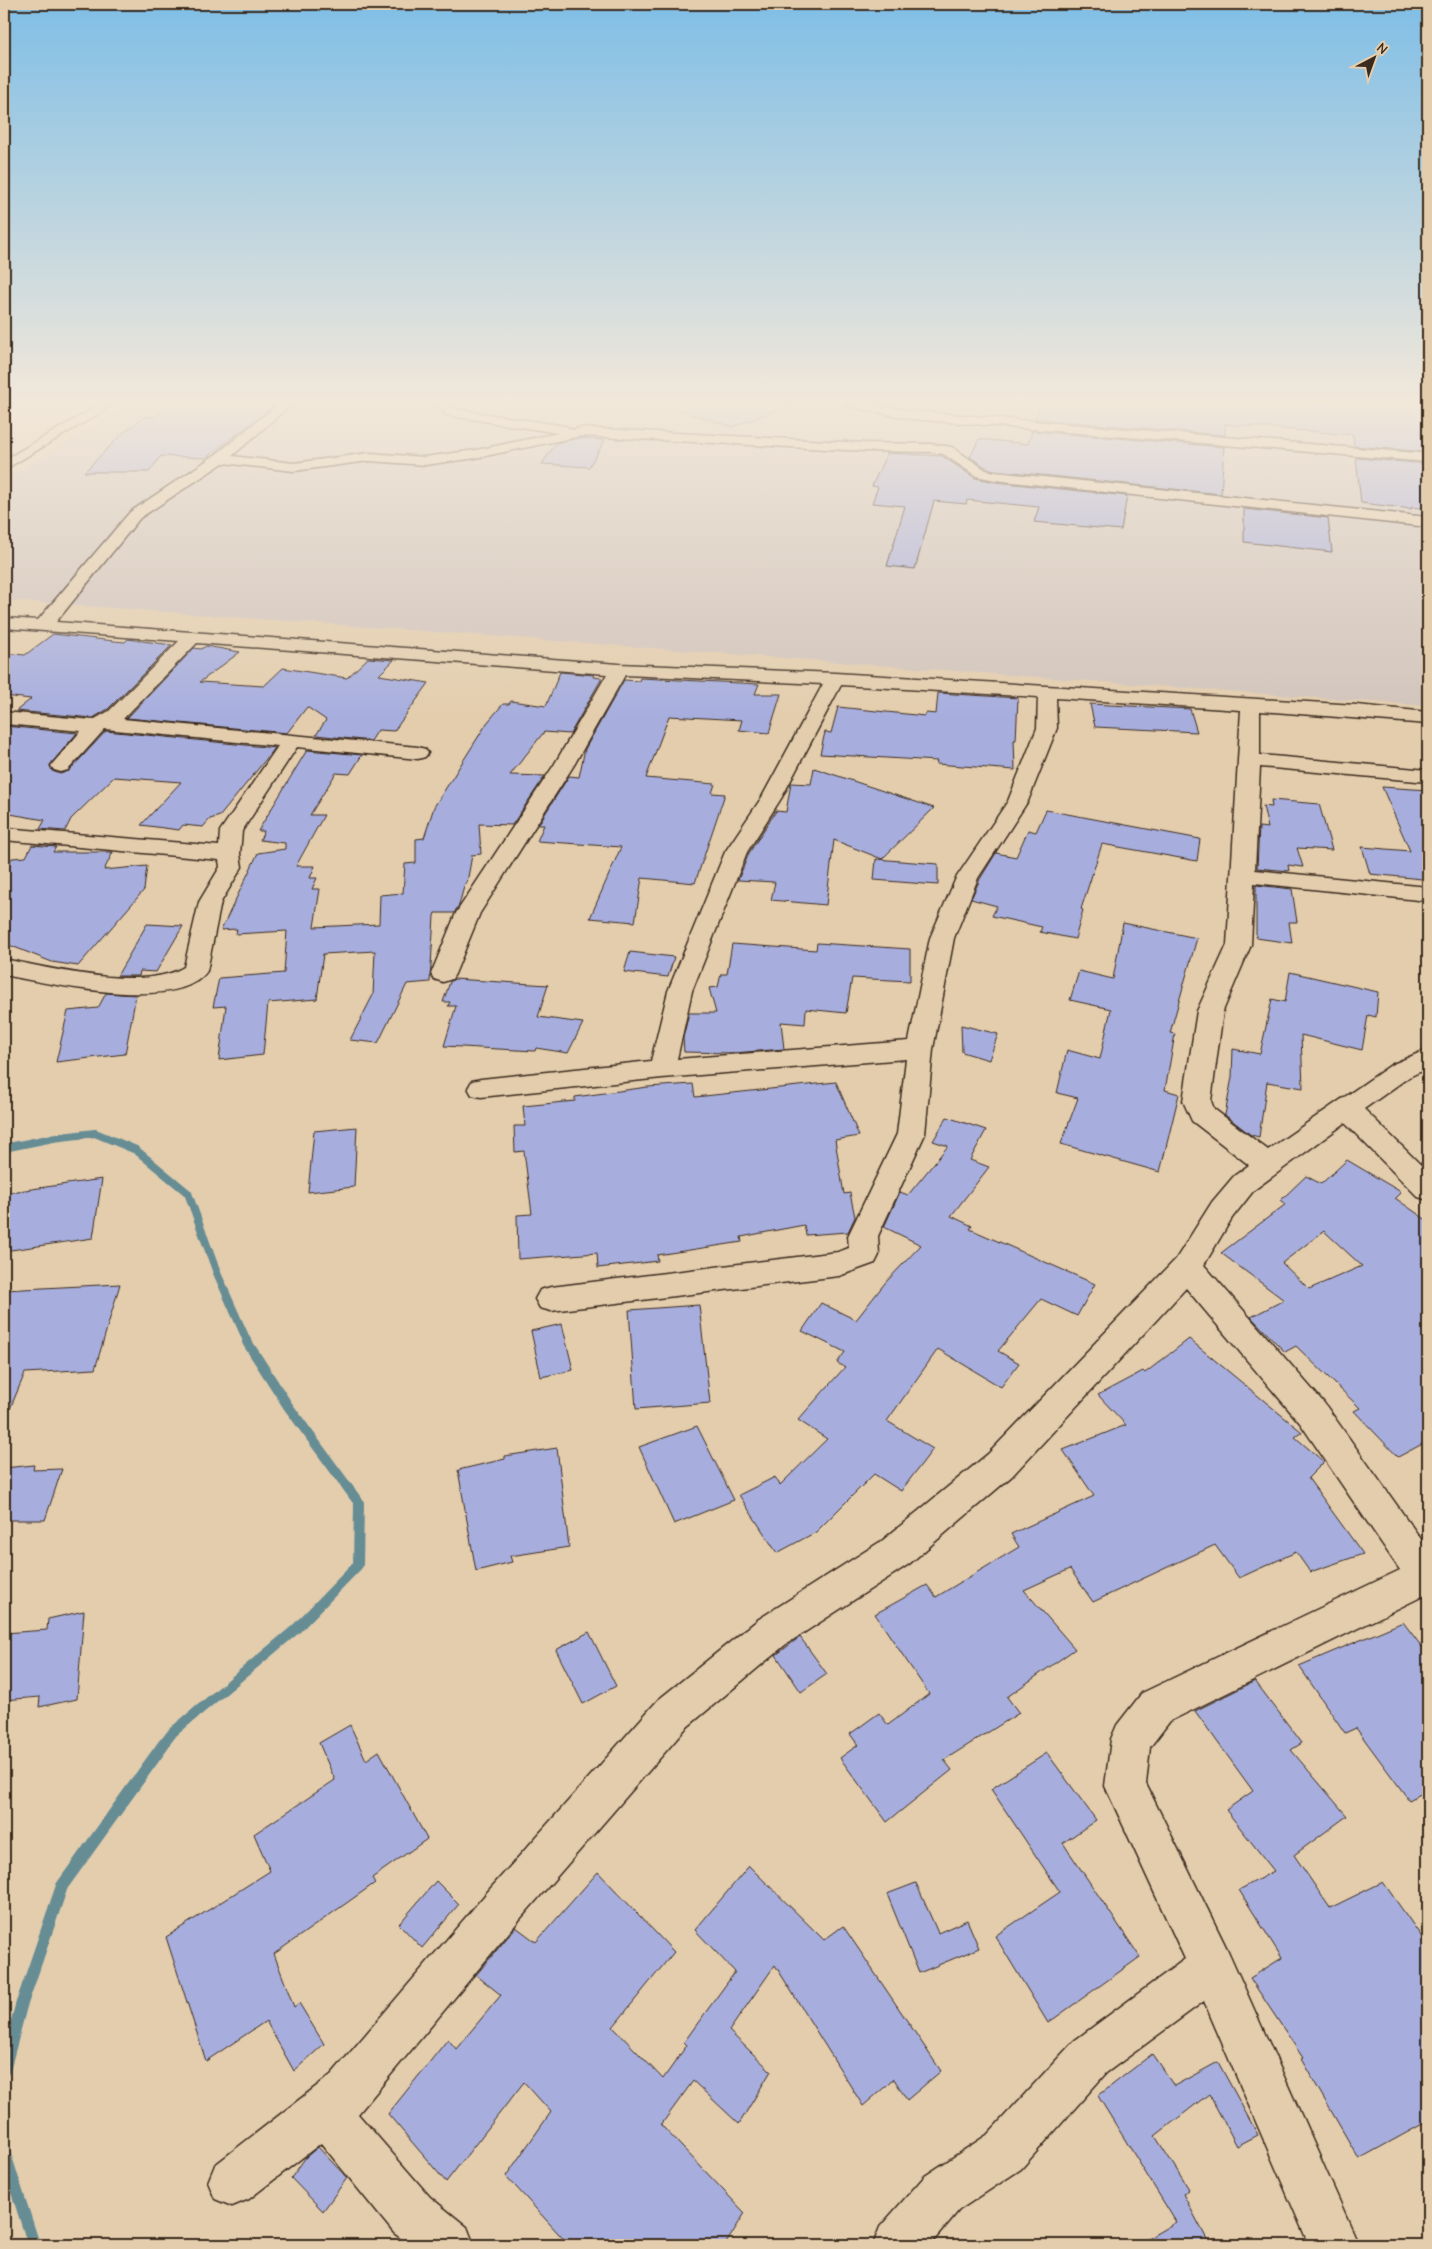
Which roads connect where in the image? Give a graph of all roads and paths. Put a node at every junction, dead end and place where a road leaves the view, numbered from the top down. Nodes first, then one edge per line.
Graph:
1 (146, 508) edge
2 (1296, 508) edge
3 (1428, 522) edge
4 (4, 623) edge
5 (43, 626) junction
6 (193, 637) junction
7 (619, 669) junction
8 (835, 679) junction
9 (1047, 693) junction
10 (1251, 705) junction
11 (4, 718) edge
12 (1428, 718) edge
13 (100, 724) junction
14 (292, 740) junction
15 (418, 753) dead end
16 (1250, 760) junction
17 (61, 766) dead end
18 (1428, 776) edge
19 (4, 834) edge
20 (229, 854) junction
21 (1242, 875) junction
22 (1428, 894) edge
23 (4, 967) edge
24 (443, 974) dead end
25 (920, 1049) junction
26 (1428, 1058) edge
27 (662, 1069) junction
28 (481, 1088) dead end
29 (1346, 1108) junction
30 (1268, 1165) junction
31 (1428, 1189) edge
32 (1187, 1267) junction
33 (551, 1300) dead end
34 (1427, 1578) edge
35 (1212, 1967) junction
36 (324, 2111) junction
37 (232, 2182) dead end
38 (449, 2245) edge
39 (898, 2245) edge
40 (1334, 2245) edge

1 - 5 street
2 - 3 street
4 - 5 street
5 - 6 street
6 - 7 street
6 - 13 street
7 - 8 street
7 - 24 street
8 - 9 street
8 - 27 street
9 - 10 street
9 - 25 street
10 - 12 street
10 - 16 street
11 - 13 street
13 - 14 street
13 - 17 street
14 - 15 street
14 - 20 street
16 - 18 street
16 - 21 street
19 - 20 street
20 - 23 street
21 - 22 street
21 - 30 street
25 - 27 street
25 - 33 street
26 - 29 street
27 - 28 street
29 - 30 street
29 - 31 street
30 - 32 street
32 - 34 street
32 - 36 street
34 - 35 street
35 - 39 street
35 - 40 street
36 - 37 street
36 - 38 street

